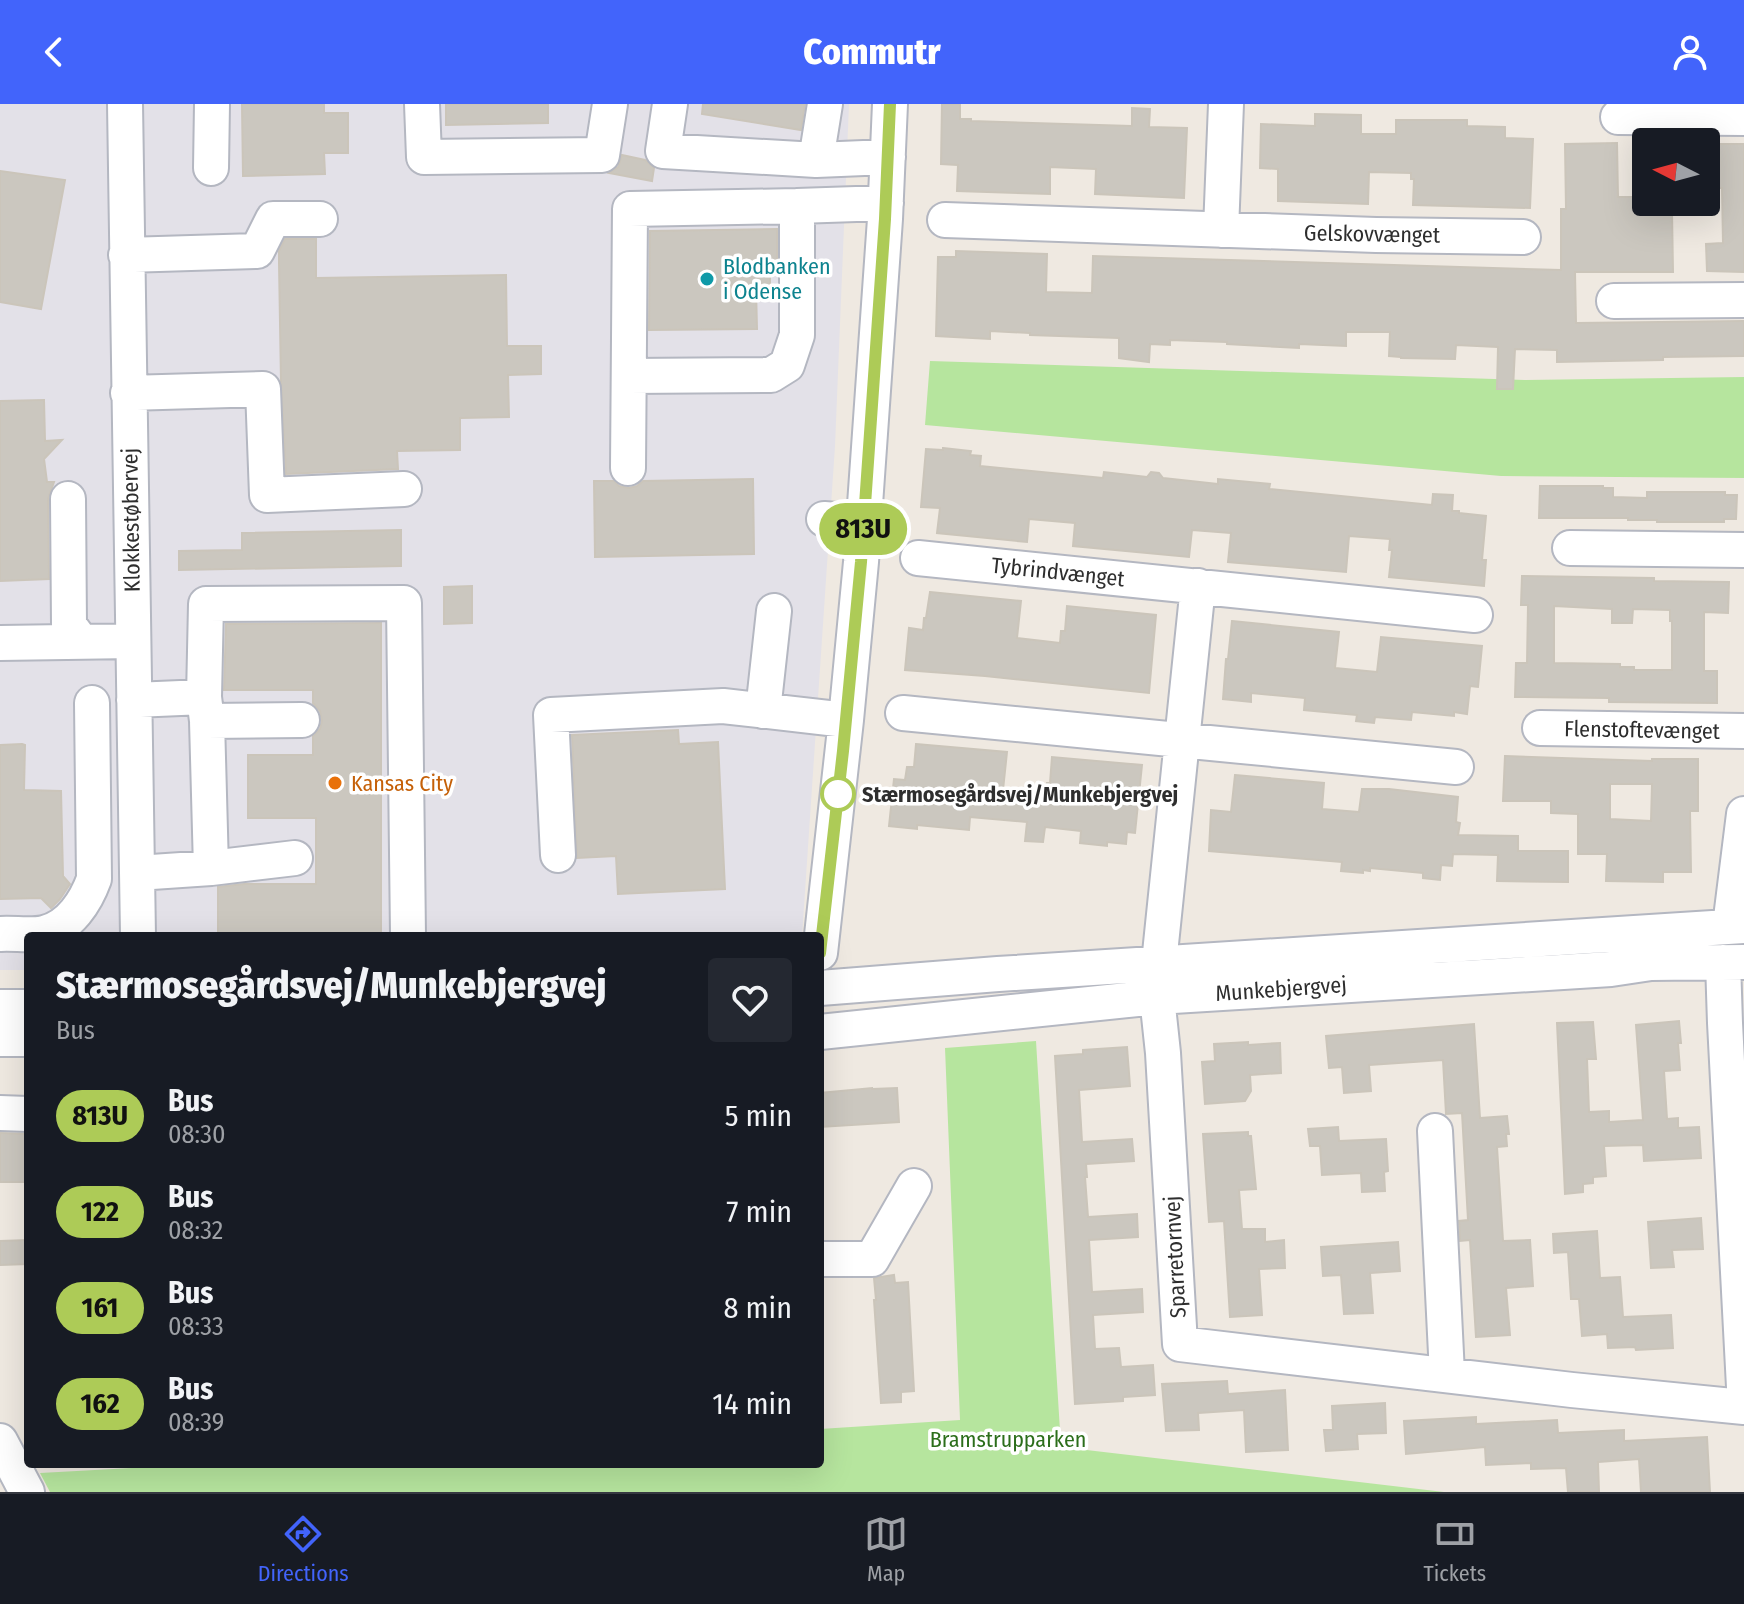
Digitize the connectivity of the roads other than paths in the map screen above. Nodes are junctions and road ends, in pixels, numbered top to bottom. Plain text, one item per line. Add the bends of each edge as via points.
1 (125, 104) edge
2 (212, 104) edge
3 (422, 104) edge
4 (610, 104) edge
5 (670, 104) edge
6 (825, 104) edge
7 (890, 104) edge
8 (1226, 104) edge
9 (1618, 117) dead end
10 (1744, 118) edge
11 (888, 157) junction
12 (816, 160) junction
13 (211, 168) dead end
14 (886, 203) junction
15 (797, 206) junction
16 (320, 219) dead end
17 (945, 220) dead end
18 (1221, 230) junction
19 (1523, 237) dead end
20 (126, 255) junction
21 (1744, 300) edge
22 (1614, 301) dead end
23 (629, 376) junction
24 (128, 393) junction
25 (628, 468) dead end
26 (404, 489) dead end
27 (68, 499) dead end
28 (824, 519) dead end
29 (864, 522) junction
30 (1570, 548) dead end
31 (1744, 550) edge
32 (918, 558) dead end
33 (1198, 586) junction
34 (774, 611) dead end
35 (1475, 615) dead end
36 (81, 641) junction
37 (133, 641) junction
38 (0, 643) edge
39 (134, 700) junction
40 (92, 703) dead end
41 (205, 709) junction
42 (763, 711) junction
43 (903, 713) dead end
44 (302, 720) dead end
45 (846, 720) junction
46 (1540, 728) dead end
47 (1744, 731) edge
48 (1182, 740) junction
49 (1456, 767) dead end
50 (1744, 814) edge
51 (136, 815) junction
52 (94, 817) junction
53 (558, 855) dead end
54 (295, 858) dead end
55 (211, 868) junction
56 (137, 873) junction
57 (1737, 926) edge
58 (46, 932) edge
59 (138, 932) edge
60 (408, 932) edge
61 (822, 932) edge
62 (24, 933) edge
63 (0, 934) edge
64 (1734, 962) edge
65 (1159, 963) junction
66 (824, 988) edge
67 (1157, 997) junction
68 (0, 1007) edge
69 (24, 1007) edge
70 (824, 1032) edge
71 (0, 1039) edge
72 (24, 1039) edge
73 (0, 1113) edge
74 (24, 1114) edge
75 (1435, 1131) dead end
76 (914, 1186) dead end
77 (824, 1259) edge
78 (1447, 1374) junction
79 (1744, 1387) edge
80 (1744, 1407) edge
81 (10, 1441) edge
82 (27, 1492) edge

1 - 20 street, Klokkestøbervej
2 - 13 street
3 - 4 street via 424,157 602,155
5 - 12 street via 663,151
6 - 12 street
7 - 11 street
8 - 18 street
9 - 10 street
11 - 12 street
11 - 14 street
14 - 15 street
14 - 29 street
15 - 23 street via 797,335 787,365 771,375
15 - 23 street via 630,209
16 - 20 street via 273,219 257,251
17 - 18 street, Gelskovvænget
18 - 19 street, Gelskovvænget
20 - 24 street, Klokkestøbervej
21 - 22 street
23 - 25 street
24 - 26 street via 263,389 267,495
24 - 37 street, Klokkestøbervej
27 - 36 street via 69,625
28 - 29 street
29 - 45 street
30 - 31 street
32 - 33 street, Tybrindvænget
33 - 35 street, Tybrindvænget
33 - 48 street
34 - 42 street
36 - 37 street
36 - 38 street
37 - 39 street, Klokkestøbervej
39 - 41 street
39 - 51 street, Klokkestøbervej
40 - 52 street
41 - 44 street
41 - 55 street
41 - 60 street via 206,604 404,603
42 - 45 street
42 - 53 street via 723,706 551,715
43 - 48 street
45 - 61 street
46 - 47 street, Flenstoftevænget
48 - 49 street
48 - 65 street
50 - 57 street
51 - 52 street
51 - 56 street, Klokkestøbervej
52 - 58 street via 94,879 88,895 78,911
54 - 55 street
55 - 56 street
56 - 59 street, Klokkestøbervej
57 - 65 street, Munkebjergvej
62 - 63 street
64 - 67 street, Munkebjergvej via 1651,963
64 - 79 street via 1725,1023
65 - 66 street, Munkebjergvej
67 - 70 street, Munkebjergvej
67 - 78 street, Sparretornvej via 1180,1344
68 - 69 street
71 - 72 street
73 - 74 street
75 - 78 street
76 - 77 street via 872,1259
78 - 80 street, Sparretornvej
81 - 82 street

